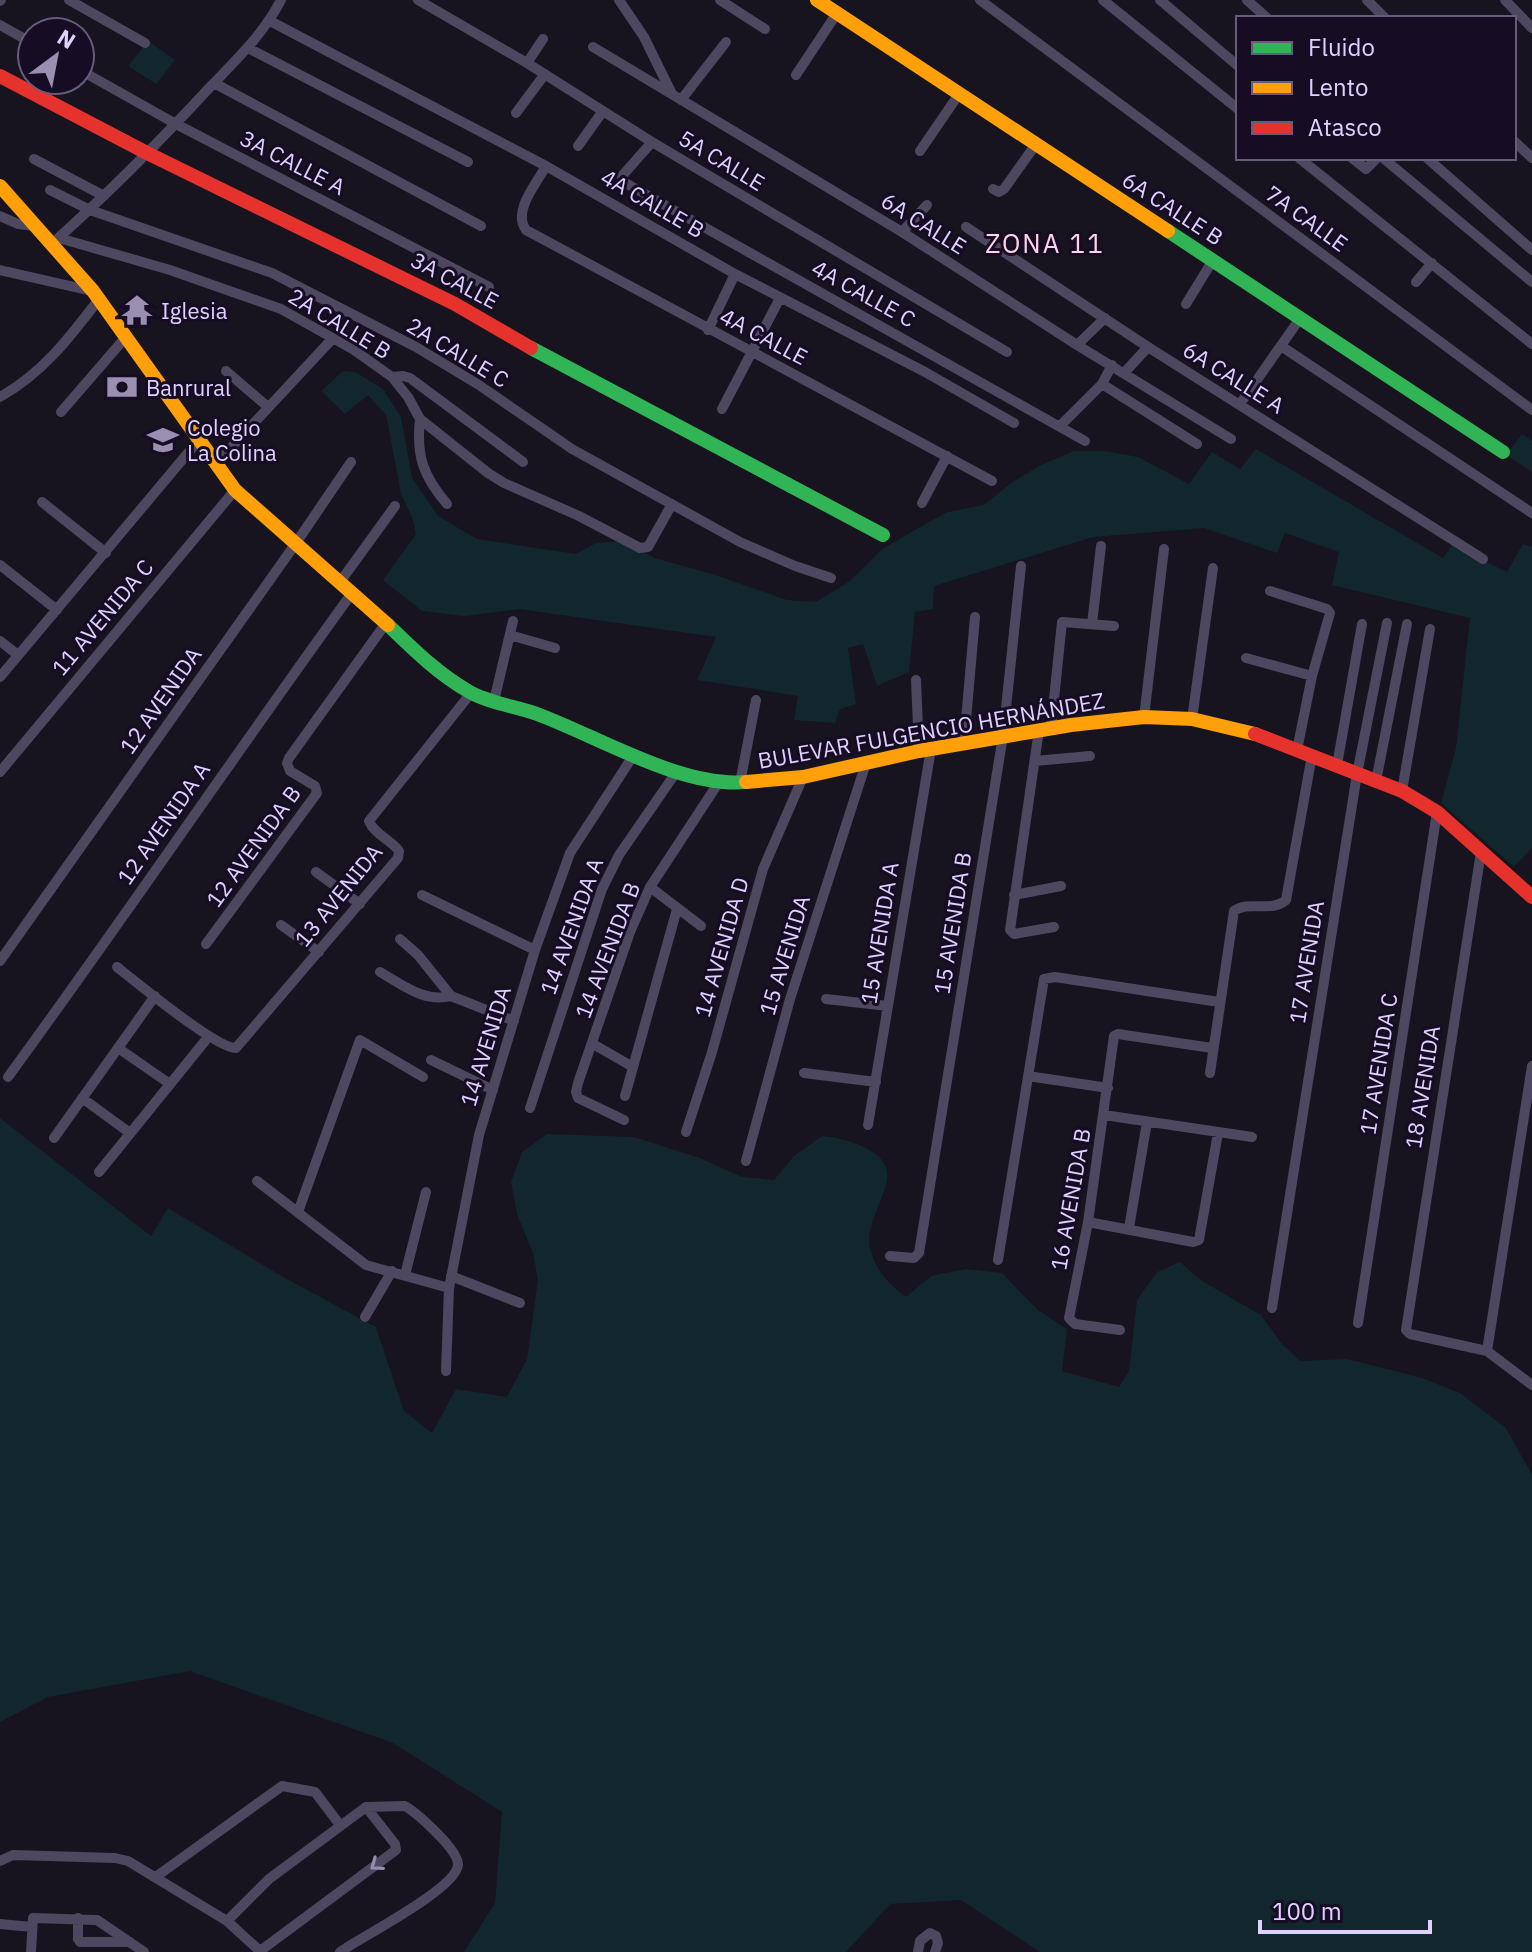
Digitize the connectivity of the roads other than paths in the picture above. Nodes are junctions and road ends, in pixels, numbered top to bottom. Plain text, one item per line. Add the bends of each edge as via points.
1 (69, 0) edge
2 (281, 0) edge
3 (418, 0) edge
4 (619, 0) edge
5 (720, 0) edge
6 (817, 0) edge
7 (980, 0) edge
8 (1103, 0) edge
9 (1160, 0) edge
10 (1247, 0) edge
11 (1367, 0) edge
12 (1505, 0) edge
13 (837, 13) junction
14 (1265, 16) edge
15 (1383, 16) edge
16 (270, 21) junction
17 (1532, 28) edge
18 (765, 29) dead end
19 (543, 39) dead end
20 (726, 42) dead end
21 (145, 43) dead end
22 (593, 47) dead end
23 (248, 48) junction
24 (527, 63) junction
25 (1236, 64) edge
26 (545, 74) junction
27 (796, 75) dead end
28 (0, 76) edge
29 (96, 79) edge
30 (214, 83) junction
31 (959, 94) junction
32 (677, 98) junction
33 (1236, 107) edge
34 (603, 111) junction
35 (516, 113) dead end
36 (176, 124) junction
37 (652, 142) junction
38 (1516, 143) edge
39 (1036, 144) junction
40 (578, 146) dead end
41 (920, 151) dead end
42 (147, 153) junction
43 (1532, 158) edge
44 (34, 159) dead end
45 (1302, 160) edge
46 (1355, 160) edge
47 (1375, 160) edge
48 (1385, 160) edge
49 (1429, 160) edge
50 (468, 162) dead end
51 (546, 166) junction
52 (0, 186) edge
53 (993, 189) dead end
54 (50, 190) dead end
55 (104, 196) junction
56 (927, 205) dead end
57 (90, 210) junction
58 (0, 216) edge
59 (35, 226) junction
60 (481, 226) dead end
61 (966, 227) dead end
62 (902, 232) junction
63 (55, 241) junction
64 (1532, 250) edge
65 (1213, 260) junction
66 (1432, 263) junction
67 (0, 270) edge
68 (735, 274) junction
69 (1416, 282) dead end
70 (1532, 282) edge
71 (489, 287) dead end
72 (96, 295) junction
73 (780, 298) junction
74 (1186, 304) dead end
75 (1301, 317) junction
76 (1105, 318) junction
77 (708, 330) junction
78 (125, 338) junction
79 (333, 338) junction
80 (1532, 344) edge
81 (1077, 345) junction
82 (1281, 346) junction
83 (1148, 347) junction
84 (751, 351) junction
85 (1007, 352) dead end
86 (1112, 365) junction
87 (226, 371) dead end
88 (1124, 373) junction
89 (392, 377) junction
90 (1102, 384) junction
91 (0, 397) edge
92 (1240, 404) junction
93 (268, 407) junction
94 (722, 409) dead end
95 (1532, 410) edge
96 (61, 412) dead end
97 (420, 419) junction
98 (1014, 423) dead end
99 (1060, 426) junction
100 (1231, 439) dead end
101 (198, 441) junction
102 (1085, 441) dead end
103 (1197, 444) dead end
104 (1503, 452) dead end
105 (947, 456) junction
106 (351, 462) dead end
107 (523, 462) dead end
108 (215, 465) junction
109 (992, 481) dead end
110 (235, 490) junction
111 (42, 502) dead end
112 (922, 503) dead end
113 (447, 504) dead end
114 (672, 504) junction
115 (395, 506) dead end
116 (1532, 513) edge
117 (883, 535) dead end
118 (296, 543) junction
119 (1101, 546) dead end
120 (1164, 549) dead end
121 (106, 553) junction
122 (1483, 559) dead end
123 (0, 565) edge
124 (1021, 566) dead end
125 (1213, 568) dead end
126 (831, 578) dead end
127 (340, 582) junction
128 (1270, 591) dead end
129 (352, 593) junction
130 (57, 610) junction
131 (975, 617) dead end
132 (513, 621) dead end
133 (386, 623) junction
134 (1387, 623) dead end
135 (1092, 624) junction
136 (1362, 624) dead end
137 (1407, 624) dead end
138 (1114, 626) dead end
139 (1430, 629) dead end
140 (510, 635) junction
141 (0, 641) edge
142 (555, 648) dead end
143 (18, 655) junction
144 (1246, 658) dead end
145 (1312, 676) junction
146 (0, 677) edge
147 (916, 680) dead end
148 (471, 693) junction
149 (756, 700) dead end
150 (494, 701) junction
151 (1144, 717) junction
152 (1192, 719) junction
153 (1045, 729) junction
154 (1003, 736) junction
155 (964, 743) junction
156 (925, 750) junction
157 (1304, 752) junction
158 (633, 756) junction
159 (1090, 756) dead end
160 (1035, 761) junction
161 (866, 763) junction
162 (1337, 765) junction
163 (677, 771) junction
164 (0, 772) edge
165 (1357, 774) junction
166 (803, 777) junction
167 (1376, 781) junction
168 (719, 782) junction
169 (740, 783) junction
170 (1402, 791) junction
171 (1437, 812) junction
172 (1481, 852) junction
173 (316, 872) dead end
174 (1061, 886) dead end
175 (650, 887) junction
176 (422, 895) dead end
177 (1014, 895) junction
178 (1532, 897) edge
179 (360, 904) junction
180 (677, 909) junction
181 (281, 925) dead end
182 (701, 926) dead end
183 (1054, 927) dead end
184 (400, 939) dead end
185 (206, 944) dead end
186 (535, 950) junction
187 (319, 952) junction
188 (0, 961) edge
189 (117, 967) dead end
190 (380, 972) dead end
191 (155, 996) junction
192 (451, 996) junction
193 (826, 999) dead end
194 (1219, 1002) junction
195 (888, 1006) junction
196 (514, 1021) junction
197 (209, 1036) junction
198 (593, 1044) junction
199 (118, 1048) junction
200 (1212, 1048) junction
201 (431, 1060) dead end
202 (1532, 1066) edge
203 (633, 1067) junction
204 (804, 1073) dead end
205 (1210, 1073) dead end
206 (1028, 1076) junction
207 (8, 1077) dead end
208 (423, 1077) dead end
209 (876, 1082) junction
210 (170, 1084) junction
211 (1108, 1088) junction
212 (493, 1090) junction
213 (625, 1096) dead end
214 (82, 1098) junction
215 (530, 1108) dead end
216 (1104, 1115) junction
217 (624, 1120) dead end
218 (1147, 1122) junction
219 (868, 1125) dead end
220 (686, 1132) dead end
221 (130, 1133) junction
222 (1218, 1133) junction
223 (1252, 1137) dead end
224 (54, 1138) dead end
225 (746, 1161) dead end
226 (99, 1172) dead end
227 (257, 1181) dead end
228 (426, 1192) dead end
229 (298, 1212) junction
230 (1088, 1222) junction
231 (1129, 1228) junction
232 (890, 1256) dead end
233 (998, 1260) dead end
234 (392, 1271) junction
235 (405, 1275) junction
236 (450, 1282) junction
237 (520, 1303) dead end
238 (1272, 1308) dead end
239 (365, 1317) dead end
240 (1358, 1323) dead end
241 (1120, 1330) dead end
242 (1487, 1351) junction
243 (446, 1371) dead end
244 (1532, 1385) edge
245 (366, 1807) junction
246 (340, 1825) junction
247 (0, 1861) edge
248 (157, 1876) junction
249 (78, 1918) junction
250 (227, 1921) junction
251 (0, 1924) edge
252 (32, 1927) junction
253 (131, 1942) junction
254 (31, 1952) edge
255 (144, 1952) edge
256 (260, 1952) edge
257 (340, 1952) edge
258 (918, 1952) edge
259 (935, 1952) edge

1 - 21 street
2 - 16 street
3 - 24 street, 5A CALLE
4 - 32 street
5 - 18 street
6 - 13 street, 6A CALLE B
7 - 95 street, 7A CALLE
8 - 33 street
9 - 25 street
10 - 14 street
11 - 15 street
12 - 17 street
13 - 27 street
13 - 31 street, 6A CALLE B
16 - 23 street
16 - 51 street, 4A CALLE B
19 - 24 street
20 - 32 street
22 - 32 street, 6A CALLE
23 - 30 street
23 - 50 street
24 - 26 street, 5A CALLE
26 - 34 street, 5A CALLE
26 - 35 street
28 - 42 street, 3A CALLE
29 - 36 street, 3A CALLE A
30 - 36 street
30 - 60 street
31 - 39 street, 6A CALLE B
31 - 41 street
32 - 62 street, 6A CALLE
34 - 37 street, 5A CALLE
34 - 40 street
36 - 42 street
36 - 71 street, 3A CALLE A
37 - 85 street, 5A CALLE
37 - 99 street, 4A CALLE C via 622,181
38 - 43 street
39 - 53 street via 1004,189
39 - 65 street, 6A CALLE B
42 - 55 street
42 - 117 street, 3A CALLE via 455,304
44 - 55 street
45 - 66 street
46 - 47 street via 1366,169
48 - 70 street
49 - 64 street
51 - 68 street, 4A CALLE B
51 - 77 street, 4A CALLE via 520,213 526,230
52 - 59 street, BULEVAR FULGENCIO HERNÁNDEZ
54 - 57 street, 2A CALLE C
55 - 57 street
56 - 62 street
57 - 63 street
57 - 114 street, 2A CALLE C via 272,273 416,347 572,449
58 - 59 street
59 - 63 street, BULEVAR FULGENCIO HERNÁNDEZ
61 - 76 street, 6A CALLE A
62 - 81 street, 6A CALLE
63 - 72 street, BULEVAR FULGENCIO HERNÁNDEZ
63 - 79 street, 2A CALLE B via 260,300
65 - 74 street
65 - 75 street, 6A CALLE B
66 - 69 street
66 - 80 street
67 - 72 street
68 - 73 street, 4A CALLE B
68 - 77 street
72 - 78 street, BULEVAR FULGENCIO HERNÁNDEZ
72 - 91 street via 54,356
73 - 84 street
73 - 98 street, 4A CALLE B
75 - 82 street
75 - 104 street, 6A CALLE B
76 - 81 street
76 - 83 street, 6A CALLE A
77 - 84 street, 4A CALLE
78 - 96 street
78 - 101 street, BULEVAR FULGENCIO HERNÁNDEZ
79 - 89 street, 2A CALLE B
79 - 93 street
81 - 86 street, 6A CALLE
82 - 92 street
82 - 116 street
83 - 88 street
83 - 92 street, 6A CALLE A
84 - 94 street
84 - 105 street, 4A CALLE
86 - 88 street, 6A CALLE
86 - 90 street
87 - 93 street
88 - 100 street, 6A CALLE
89 - 97 street, 2A CALLE B
89 - 107 street via 410,378
90 - 99 street
90 - 103 street
92 - 122 street, 6A CALLE A
93 - 108 street
97 - 113 street via 422,464 430,485
97 - 114 street, 2A CALLE B via 504,483 640,548 648,547
99 - 102 street, 4A CALLE C
101 - 108 street, BULEVAR FULGENCIO HERNÁNDEZ
101 - 121 street
105 - 109 street, 4A CALLE
105 - 112 street
106 - 118 street, 12 AVENIDA
108 - 110 street, BULEVAR FULGENCIO HERNÁNDEZ
110 - 118 street, BULEVAR FULGENCIO HERNÁNDEZ
110 - 164 street, 11 AVENIDA C
111 - 121 street
114 - 126 street, 2A CALLE C via 740,542
115 - 127 street
118 - 127 street, BULEVAR FULGENCIO HERNÁNDEZ
118 - 188 street, 12 AVENIDA
119 - 135 street
120 - 151 street
121 - 130 street
123 - 130 street
124 - 154 street, 15 AVENIDA B
125 - 152 street
127 - 129 street, BULEVAR FULGENCIO HERNÁNDEZ
128 - 145 street via 1330,613
129 - 133 street, BULEVAR FULGENCIO HERNÁNDEZ
129 - 207 street, 12 AVENIDA A
130 - 143 street
131 - 155 street
132 - 140 street
133 - 148 street, BULEVAR FULGENCIO HERNÁNDEZ via 434,669
133 - 185 street, 12 AVENIDA B via 289,758 290,771 315,786 317,793
134 - 165 street, 17 AVENIDA
135 - 138 street
135 - 153 street via 1062,622
136 - 162 street
137 - 167 street
139 - 170 street
140 - 142 street
140 - 150 street
141 - 143 street
143 - 146 street
144 - 145 street
145 - 157 street
147 - 156 street
148 - 150 street, BULEVAR FULGENCIO HERNÁNDEZ
148 - 179 street, 13 AVENIDA via 371,816 371,827 399,851
149 - 169 street
150 - 158 street, BULEVAR FULGENCIO HERNÁNDEZ
151 - 152 street, BULEVAR FULGENCIO HERNÁNDEZ
151 - 153 street, BULEVAR FULGENCIO HERNÁNDEZ
152 - 157 street, BULEVAR FULGENCIO HERNÁNDEZ
153 - 154 street, BULEVAR FULGENCIO HERNÁNDEZ
153 - 160 street
154 - 155 street, BULEVAR FULGENCIO HERNÁNDEZ
154 - 232 street, 15 AVENIDA B via 919,1253 914,1258
155 - 156 street, BULEVAR FULGENCIO HERNÁNDEZ
156 - 161 street, BULEVAR FULGENCIO HERNÁNDEZ
156 - 195 street, 15 AVENIDA A
157 - 162 street, BULEVAR FULGENCIO HERNÁNDEZ
157 - 194 street via 1286,900 1279,906 1241,906 1234,911
158 - 163 street, BULEVAR FULGENCIO HERNÁNDEZ
158 - 186 street, 14 AVENIDA via 570,853
159 - 160 street
160 - 177 street
161 - 166 street, BULEVAR FULGENCIO HERNÁNDEZ
161 - 225 street, 15 AVENIDA via 790,999
162 - 165 street, BULEVAR FULGENCIO HERNÁNDEZ
163 - 168 street, BULEVAR FULGENCIO HERNÁNDEZ
163 - 215 street, 14 AVENIDA A via 602,889
165 - 167 street, BULEVAR FULGENCIO HERNÁNDEZ
165 - 238 street, 17 AVENIDA
166 - 169 street, BULEVAR FULGENCIO HERNÁNDEZ
166 - 220 street, 14 AVENIDA D via 763,869
167 - 170 street, BULEVAR FULGENCIO HERNÁNDEZ
168 - 169 street, BULEVAR FULGENCIO HERNÁNDEZ
168 - 175 street, 14 AVENIDA B
170 - 171 street, BULEVAR FULGENCIO HERNÁNDEZ
171 - 172 street, BULEVAR FULGENCIO HERNÁNDEZ
171 - 240 street, 17 AVENIDA C
172 - 178 street, BULEVAR FULGENCIO HERNÁNDEZ
172 - 242 street, 18 AVENIDA via 1406,1330
173 - 179 street
174 - 177 street
175 - 180 street
175 - 198 street, 14 AVENIDA B
176 - 186 street
177 - 183 street via 1014,934
179 - 187 street, 13 AVENIDA
180 - 182 street
180 - 203 street
181 - 187 street
184 - 192 street
186 - 196 street, 14 AVENIDA
187 - 197 street, 13 AVENIDA via 236,1048
189 - 191 street
190 - 192 street via 432,999
191 - 197 street
191 - 199 street
192 - 196 street
193 - 195 street
194 - 200 street
194 - 206 street via 1044,979
195 - 209 street, 15 AVENIDA A
196 - 212 street, 14 AVENIDA
197 - 210 street
198 - 203 street
198 - 217 street, 14 AVENIDA B via 578,1083 578,1098
199 - 210 street
199 - 214 street
200 - 205 street
200 - 211 street, 16 AVENIDA B via 1118,1034
201 - 212 street
202 - 242 street
203 - 213 street
204 - 209 street
206 - 211 street
206 - 233 street
208 - 229 street via 360,1040
209 - 219 street, 15 AVENIDA A
210 - 221 street
211 - 216 street, 16 AVENIDA B
212 - 236 street, 14 AVENIDA
214 - 221 street
214 - 224 street
216 - 218 street
216 - 230 street, 16 AVENIDA B
218 - 222 street
218 - 231 street
221 - 226 street
222 - 223 street
222 - 231 street via 1201,1238 1193,1242
227 - 229 street
228 - 235 street
229 - 234 street via 356,1259
230 - 231 street
230 - 241 street, 16 AVENIDA B via 1069,1318 1075,1324
234 - 235 street
234 - 239 street
235 - 236 street
236 - 237 street
236 - 243 street, 14 AVENIDA
242 - 244 street
245 - 246 street
245 -> 256 street via 396,1850
245 - 257 street via 405,1806 437,1835 458,1866 428,1896
246 - 248 street via 315,1792 282,1786
246 - 250 street via 269,1879
247 - 248 street via 13,1855 115,1858
248 - 250 street
249 - 252 street via 33,1918
249 - 253 street via 100,1921
249 - 253 street via 80,1942
250 - 256 street
251 - 252 street
252 - 254 street
253 - 255 street
258 - 259 street via 920,1941 930,1933 938,1943

